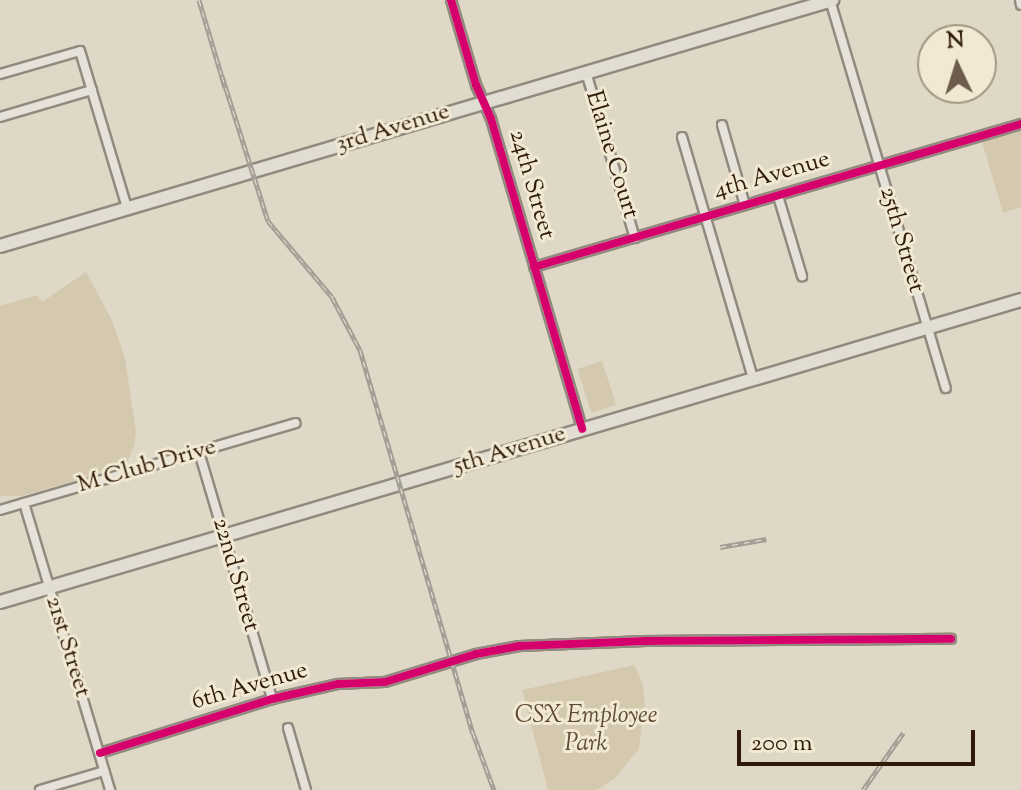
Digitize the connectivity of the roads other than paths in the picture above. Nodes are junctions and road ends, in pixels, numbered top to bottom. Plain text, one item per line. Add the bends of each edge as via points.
1 (451, 0) edge
2 (831, 0) edge
3 (586, 72) junction
4 (0, 74) edge
5 (92, 90) junction
6 (484, 102) junction
7 (0, 117) edge
8 (1021, 124) edge
9 (722, 125) dead end
10 (682, 137) dead end
11 (880, 165) junction
12 (778, 196) junction
13 (745, 205) junction
14 (127, 208) junction
15 (705, 217) junction
16 (635, 238) junction
17 (0, 246) edge
18 (534, 267) junction
19 (802, 276) dead end
20 (1021, 300) edge
21 (927, 328) junction
22 (753, 379) junction
23 (946, 388) dead end
24 (295, 423) dead end
25 (582, 429) junction
26 (199, 452) junction
27 (24, 503) junction
28 (0, 510) edge
29 (224, 535) junction
30 (50, 587) junction
31 (0, 602) edge
32 (951, 639) dead end
33 (272, 699) junction
34 (288, 728) dead end
35 (100, 753) junction
36 (104, 771) junction
37 (40, 790) edge
38 (110, 790) edge
39 (306, 790) edge

1 - 6 street, 24th Street
2 - 3 main road, 3rd Avenue
2 - 11 street, 25th Street
3 - 6 main road, 3rd Avenue
3 - 16 street, Elaine Court
4 - 5 street via 80,51
5 - 7 street
5 - 14 street
6 - 14 main road, 3rd Avenue
6 - 18 street, 24th Street
8 - 11 street, 4th Avenue
9 - 13 street
10 - 15 street
11 - 12 street, 4th Avenue
11 - 21 street, 25th Street
12 - 13 street, 4th Avenue
12 - 19 street
13 - 15 street, 4th Avenue
14 - 17 main road, 3rd Avenue
15 - 16 street, 4th Avenue
15 - 22 street
16 - 18 street, 4th Avenue
18 - 25 street, 24th Street
20 - 21 main road, 5th Avenue
21 - 22 main road, 5th Avenue
21 - 23 street, 25th Street
22 - 25 main road, 5th Avenue
24 - 26 street, M Club Drive
25 - 29 main road, 5th Avenue
26 - 27 street, M Club Drive
26 - 29 street, 22nd Street
27 - 28 street, M Club Drive
27 - 30 street, 21st Street
29 - 30 main road, 5th Avenue
29 - 33 street, 22nd Street
30 - 31 main road, 5th Avenue
30 - 35 street, 21st Street
32 - 33 street, 6th Avenue via 519,646 385,682 338,684
33 - 35 street, 6th Avenue
34 - 39 street
35 - 36 street, 21st Street
36 - 37 street
36 - 38 street, 21st Street

